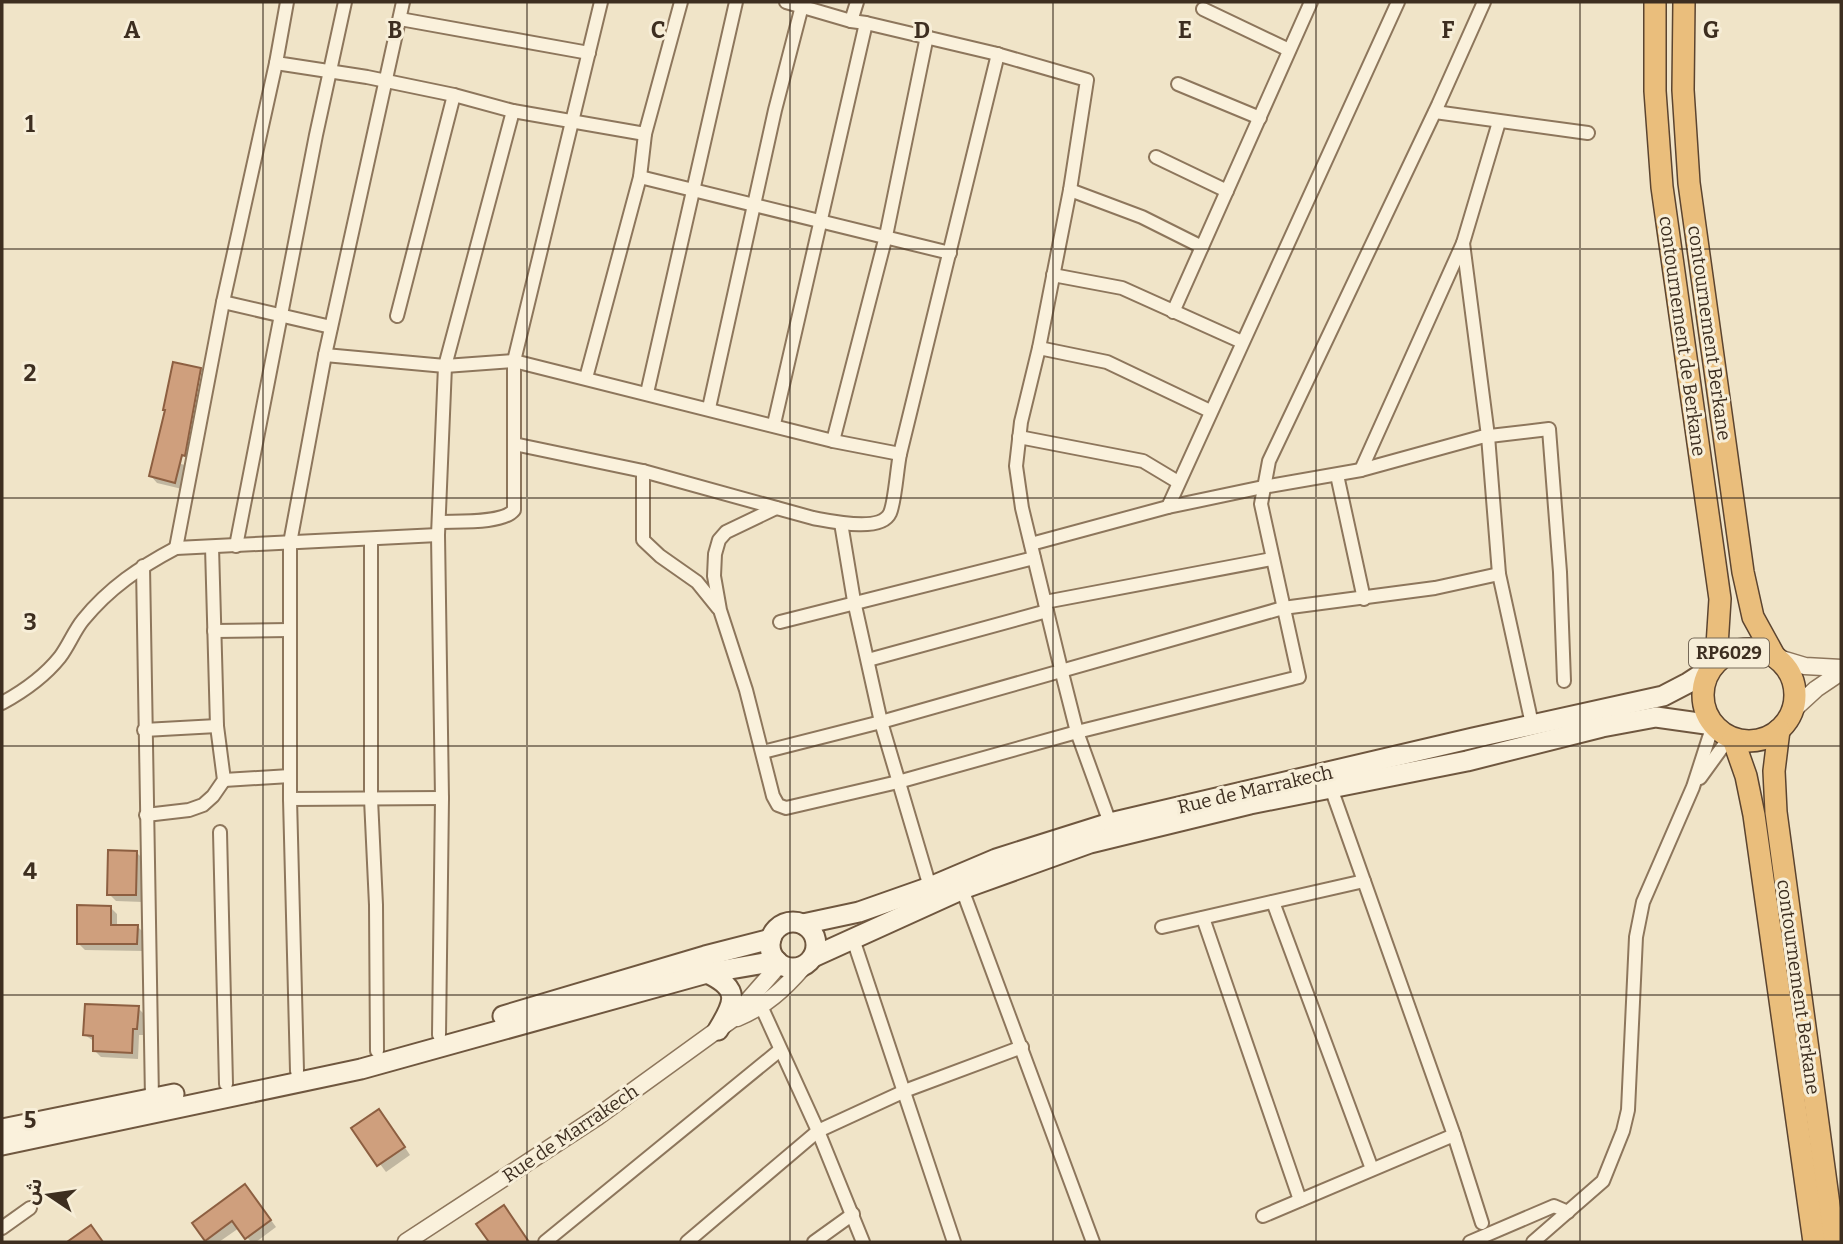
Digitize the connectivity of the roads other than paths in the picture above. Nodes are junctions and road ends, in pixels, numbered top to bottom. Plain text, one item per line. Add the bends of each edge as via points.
1 (287, 2) edge
2 (345, 2) edge
3 (403, 2) edge
4 (601, 2) edge
5 (681, 2) edge
6 (736, 2) edge
7 (786, 2) edge
8 (858, 2) edge
9 (1311, 2) edge
10 (1398, 2) edge
11 (1484, 2) edge
12 (1656, 2) edge
13 (1684, 2) edge
14 (802, 6) junction
15 (1203, 9) dead end
16 (400, 19) junction
17 (851, 21) junction
18 (866, 23) junction
19 (927, 36) junction
20 (1289, 50) junction
21 (589, 53) junction
22 (998, 54) junction
23 (276, 63) junction
24 (330, 71) junction
25 (387, 81) junction
26 (1178, 84) dead end
27 (454, 95) junction
28 (513, 111) junction
29 (1435, 112) junction
30 (1259, 118) junction
31 (573, 120) junction
32 (1499, 122) junction
33 (1588, 133) dead end
34 (645, 134) junction
35 (1156, 157) dead end
36 (640, 177) junction
37 (692, 190) junction
38 (1070, 190) junction
39 (1227, 191) junction
40 (754, 205) junction
41 (821, 221) junction
42 (886, 236) junction
43 (1463, 243) junction
44 (1202, 247) junction
45 (950, 253) junction
46 (1053, 275) junction
47 (223, 302) junction
48 (1173, 312) junction
49 (281, 315) junction
50 (397, 316) dead end
51 (331, 327) junction
52 (1242, 342) junction
53 (1039, 348) junction
54 (325, 355) junction
55 (514, 361) junction
56 (446, 366) junction
57 (586, 378) junction
58 (647, 393) junction
59 (709, 408) junction
60 (1210, 411) junction
61 (774, 424) junction
62 (1488, 436) junction
63 (1019, 438) junction
64 (833, 441) junction
65 (514, 444) junction
66 (900, 454) junction
67 (1361, 470) junction
68 (643, 471) junction
69 (1337, 475) junction
70 (1178, 482) junction
71 (1263, 487) junction
72 (1168, 507) junction
73 (776, 508) junction
74 (841, 523) junction
75 (438, 528) junction
76 (371, 539) junction
77 (290, 543) junction
78 (1031, 544) junction
79 (236, 546) junction
80 (212, 547) junction
81 (176, 548) junction
82 (1034, 558) junction
83 (1272, 559) junction
84 (143, 566) junction
85 (1499, 574) junction
86 (1364, 599) junction
87 (854, 601) junction
88 (1046, 607) junction
89 (1283, 608) junction
90 (720, 610) junction
91 (780, 622) dead end
92 (290, 630) junction
93 (214, 631) junction
94 (1775, 657) junction
95 (868, 660) junction
96 (1710, 668) junction
97 (1061, 670) junction
98 (1841, 670) edge
99 (1564, 681) dead end
100 (2, 703) edge
101 (1792, 710) junction
102 (881, 722) junction
103 (1532, 724) junction
104 (217, 726) junction
105 (144, 730) junction
106 (1779, 730) junction
107 (1077, 732) junction
108 (1725, 734) junction
109 (763, 752) junction
110 (289, 776) junction
111 (224, 779) junction
112 (898, 782) junction
113 (1693, 787) junction
114 (1331, 788) junction
115 (442, 798) junction
116 (290, 799) junction
117 (371, 799) junction
118 (146, 815) junction
119 (1110, 823) junction
120 (220, 832) dead end
121 (1364, 881) junction
122 (930, 887) junction
123 (962, 889) junction
124 (1273, 902) junction
125 (1203, 918) junction
126 (803, 924) junction
127 (1162, 927) dead end
128 (771, 939) junction
129 (853, 939) junction
130 (808, 961) junction
131 (779, 963) junction
132 (707, 973) junction
133 (761, 1006) junction
134 (725, 1025) junction
135 (439, 1035) junction
136 (1022, 1047) junction
137 (780, 1050) junction
138 (377, 1051) junction
139 (297, 1071) junction
140 (226, 1083) junction
141 (903, 1092) junction
142 (152, 1099) junction
143 (2, 1129) edge
144 (818, 1130) junction
145 (1454, 1135) junction
146 (2, 1146) edge
147 (1373, 1169) junction
148 (1300, 1200) junction
149 (1818, 1202) junction
150 (30, 1208) dead end
151 (1568, 1212) junction
152 (853, 1214) junction
153 (1263, 1216) dead end
154 (1482, 1223) dead end
155 (2, 1228) edge
156 (695, 1240) edge
157 (406, 1242) edge
158 (545, 1242) edge
159 (814, 1242) edge
160 (863, 1242) edge
161 (954, 1242) edge
162 (1093, 1242) edge
163 (1470, 1242) edge
164 (1533, 1242) edge
165 (1814, 1242) edge
166 (1834, 1242) edge

1 - 23 street
2 - 24 street
3 - 16 street
4 - 21 street
5 - 34 street
6 - 37 street
7 - 14 street
8 - 17 street
9 - 20 street
10 - 52 street
11 - 29 street
12 - 96 highway, contournement de Berkane via 1655,91 1662,187 1720,599 1717,646
13 - 94 highway, contournement Berkane via 1687,160 1743,572 1753,617
14 - 17 street
14 - 40 street
15 - 20 street
16 - 21 street
16 - 25 street
17 - 18 street
18 - 19 street
18 - 41 street
19 - 22 street
19 - 42 street
20 - 30 street
21 - 31 street
22 - 38 street via 1087,80
22 - 45 street
23 - 24 street
23 - 47 street
24 - 25 street
24 - 49 street
25 - 27 street
25 - 51 street
26 - 30 street
27 - 28 street
27 - 50 street
28 - 31 street
28 - 56 street
29 - 32 street
29 - 71 street via 1269,461
30 - 39 street
31 - 34 street
31 - 55 street
32 - 33 street
32 - 43 street
34 - 36 street
35 - 39 street
36 - 37 street
36 - 57 street
37 - 40 street
37 - 58 street
38 - 44 street via 1142,217
38 - 46 street
39 - 44 street
40 - 41 street
40 - 59 street
41 - 42 street
41 - 61 street
42 - 45 street
42 - 64 street
43 - 62 street
43 - 67 street
44 - 48 street
45 - 66 street
46 - 48 street via 1122,288
46 - 53 street
47 - 49 street
47 - 81 street
48 - 52 street
49 - 51 street
49 - 79 street
51 - 54 street
52 - 60 street
53 - 60 street via 1107,362
53 - 63 street
54 - 56 street
54 - 77 street
55 - 56 street
55 - 57 street
55 - 65 street
56 - 75 street
57 - 58 street
58 - 59 street
59 - 61 street
60 - 70 street
61 - 64 street
62 - 67 street
62 - 85 street
62 - 99 street via 1549,429
63 - 70 street via 1143,461
63 - 78 street via 1018,489
64 - 66 street
65 - 68 street
65 - 75 street via 515,502 510,515
66 - 74 street via 890,514 876,524
67 - 69 street
68 - 73 street
68 - 90 street via 643,540 697,582
69 - 71 street
69 - 86 street
70 - 72 street
71 - 72 street
71 - 83 street via 1261,504
72 - 78 street
73 - 74 street
73 - 90 street via 726,532 719,540 714,576
74 - 87 street
75 - 76 street
75 - 115 street
76 - 77 street
76 - 117 street
77 - 79 street
77 - 92 street
78 - 82 street
79 - 80 street
80 - 81 street
80 - 93 street
81 - 84 street
82 - 87 street
82 - 88 street
83 - 88 street
83 - 89 street
84 - 100 street via 117,584 83,621 60,657 26,690
84 - 105 street
85 - 86 street
85 - 103 street
86 - 89 street
87 - 91 street
87 - 95 street
88 - 95 street
88 - 97 street
89 - 97 street
89 - 107 street via 1299,677
90 - 109 street
92 - 93 street
92 - 110 street
93 - 104 street
94 - 96 highway, RP6029 via 1740,649
94 - 98 street, RP6029
94 - 101 highway, RP6029 via 1790,675
95 - 102 street
96 - 103 main road, Rue de Marrakech / RP6029 via 1663,696
96 - 108 highway, RP6029 via 1702,691 1707,715
97 - 102 street
97 - 107 street
98 - 101 street, RP6029
101 - 106 highway, RP6029
102 - 109 street
102 - 112 street
103 - 119 main road, Rue de Marrakech / RP6029
104 - 105 street
104 - 111 street
105 - 118 street
106 - 108 highway via 1757,741
106 - 149 highway, contournement Berkane via 1776,812
107 - 112 street
107 - 119 street
108 - 113 street
108 - 113 street
108 - 114 main road, Rue de Marrakech via 1656,717
108 - 149 highway via 1746,776 1754,815
109 - 112 street via 773,796 786,808
110 - 111 street
110 - 116 street
111 - 118 street via 203,805
112 - 122 street
113 - 151 street via 1643,902 1636,937 1628,1110 1623,1131 1603,1181
114 - 121 street
114 - 123 main road, Rue de Marrakech via 1090,843
115 - 117 street
115 - 135 street
116 - 117 street
116 - 139 street
117 - 138 street
118 - 142 street
119 - 122 main road, Rue de Marrakech / RP6029 via 996,859
120 - 140 street
121 - 124 street
121 - 145 street
122 - 126 main road, Rue de Marrakech / RP6029 via 859,912
123 - 129 main road, Rue de Marrakech
123 - 136 street
124 - 125 street
124 - 147 street
125 - 127 street
125 - 148 street
126 - 128 main road, RP6029 via 783,924
126 - 130 main road via 816,938
128 - 131 main road via 771,951
128 - 135 main road
129 - 130 main road, Rue de Marrakech
129 - 141 street
130 - 131 main road via 792,968
130 - 133 street, Rue de Marrakech
131 - 132 main road
131 - 134 street, Rue de Marrakech
132 - 134 main road via 722,980 731,995
132 - 146 main road via 361,1069
133 - 134 street, Rue de Marrakech
133 - 137 street
134 - 157 street, Rue de Marrakech via 597,1117
135 - 138 main road
136 - 141 street
136 - 162 street
137 - 144 street
137 - 158 street
138 - 139 main road
139 - 140 main road
140 - 142 main road
141 - 144 street
141 - 161 street
142 - 143 main road
144 - 152 street
144 - 156 street
145 - 147 street
145 - 154 street
147 - 148 street
148 - 153 street
149 - 165 highway
149 - 166 highway, contournement Berkane
150 - 155 street
151 - 163 street via 1554,1206
151 - 164 street
152 - 159 street
152 - 160 street

